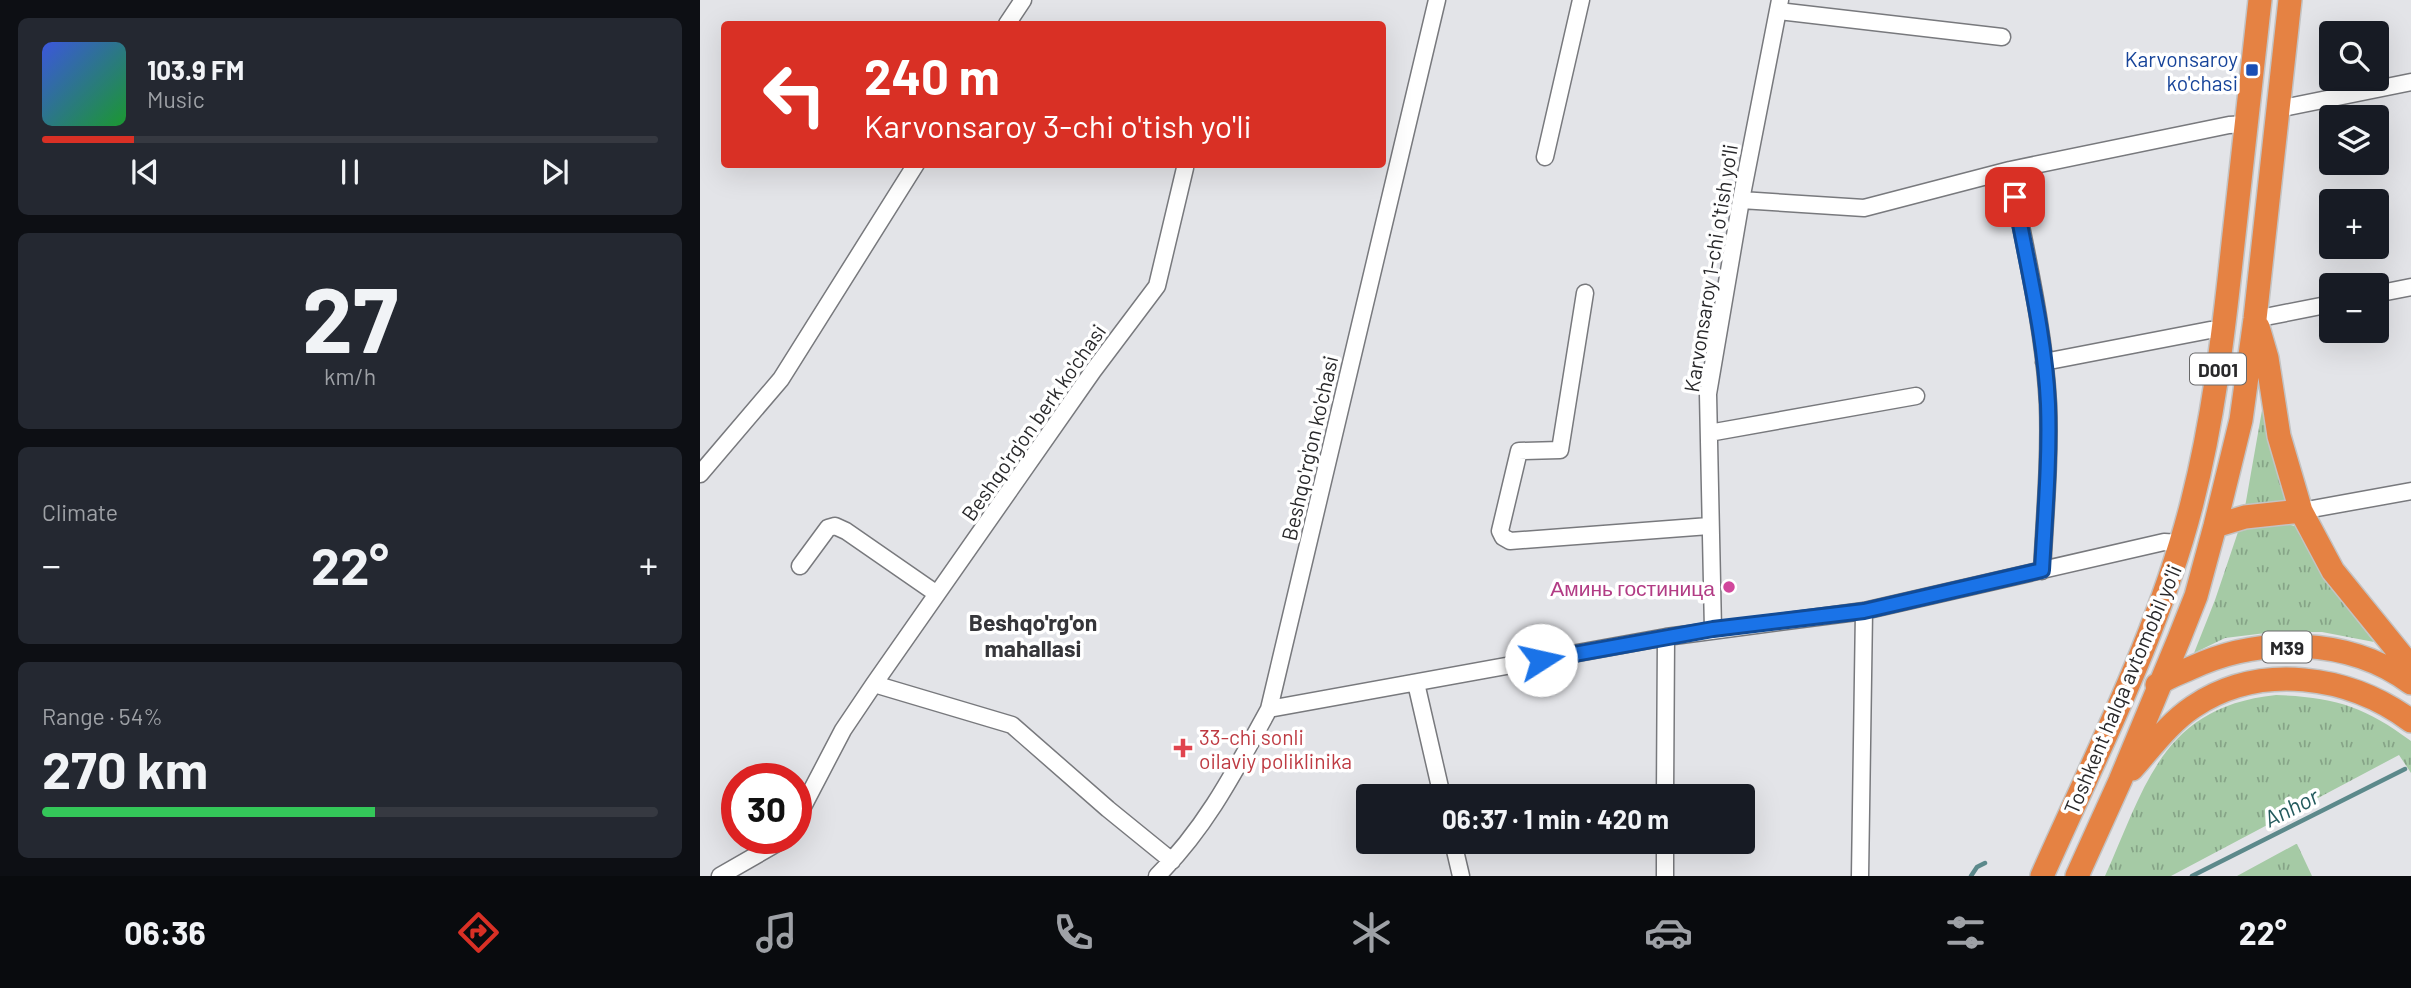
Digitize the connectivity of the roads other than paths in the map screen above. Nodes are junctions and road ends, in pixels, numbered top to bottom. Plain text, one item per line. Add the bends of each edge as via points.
1 (1023, 0) edge
2 (1437, 0) edge
3 (1581, 0) edge
4 (2260, 0) edge
5 (2290, 0) edge
6 (1779, 5) edge
7 (1009, 21) edge
8 (2001, 37) dead end
9 (2411, 82) edge
10 (2278, 109) junction
11 (2247, 124) junction
12 (1545, 157) dead end
13 (913, 168) edge
14 (1185, 168) dead end
15 (2010, 170) junction
16 (1741, 200) junction
17 (2411, 288) edge
18 (2389, 292) edge
19 (1585, 293) dead end
20 (2319, 306) edge
21 (2255, 319) junction
22 (2224, 330) junction
23 (2044, 362) junction
24 (1916, 396) dead end
25 (1709, 433) junction
26 (700, 474) edge
27 (2411, 491) edge
28 (2301, 511) junction
29 (1709, 526) junction
30 (2215, 526) junction
31 (2182, 542) junction
32 (800, 566) dead end
33 (2042, 570) junction
34 (937, 594) junction
35 (1864, 611) junction
36 (1713, 629) junction
37 (1666, 637) junction
38 (2411, 667) edge
39 (2161, 682) junction
40 (1416, 683) junction
41 (2411, 683) edge
42 (874, 684) junction
43 (1269, 709) junction
44 (2411, 721) edge
45 (2111, 722) junction
46 (2089, 769) junction
47 (2120, 781) junction
48 (1439, 784) edge
49 (1665, 784) edge
50 (812, 789) edge
51 (2064, 827) junction
52 (758, 854) edge
53 (1456, 854) edge
54 (1665, 854) edge
55 (1172, 861) junction
56 (720, 876) edge
57 (1157, 876) edge
58 (1461, 876) edge
59 (1665, 876) edge
60 (1860, 876) edge
61 (2033, 876) edge
62 (2042, 876) edge
63 (2077, 876) edge

1 - 7 street
2 - 43 street, Beshqo'rg'on ko'chasi
3 - 12 street
4 - 11 highway, Toshkent halqa avtomobil yo'li / D001
5 - 10 highway, Toshkent halqa avtomobil yo'li / D001
6 - 8 street
6 - 16 street, Karvonsaroy 1-chi o'tish yo'li
9 - 10 street
10 - 21 highway, Toshkent halqa avtomobil yo'li / D001
11 - 15 street
11 - 22 highway, Toshkent halqa avtomobil yo'li / D001
13 - 26 street via 781,379
14 - 34 street, Beshqo'rg'on berk ko'chasi via 1157,286
15 - 16 street via 1864,208
15 - 23 street
16 - 25 street, Karvonsaroy 1-chi o'tish yo'li via 1708,394
17 - 18 street
19 - 29 street via 1560,450 1519,451 1500,531 1503,537 1510,541
20 - 21 street
21 - 28 highway via 2267,358 2278,436
21 - 30 highway, Toshkent halqa avtomobil yo'li / D001 via 2241,420
22 - 23 street
22 - 31 highway, Toshkent halqa avtomobil yo'li / D001 via 2211,417
23 - 33 street via 2048,450
24 - 25 street
25 - 29 street, Karvonsaroy 1-chi o'tish yo'li
27 - 28 street
28 - 30 highway via 2245,517
28 - 38 highway via 2333,571
29 - 36 street, Karvonsaroy 1-chi o'tish yo'li
30 - 39 highway, Toshkent halqa avtomobil yo'li / D001 via 2196,596
31 - 33 street via 2164,542
31 - 45 highway, Toshkent halqa avtomobil yo'li / D001
32 - 34 street via 828,528 835,526
33 - 35 street
34 - 42 street, Beshqo'rg'on berk ko'chasi
35 - 36 street
35 - 60 street
36 - 37 street
37 - 40 street
37 - 49 street
39 - 41 highway, M39 via 2228,653 2294,647 2348,654
39 - 45 highway, M39
39 - 47 highway, Toshkent halqa avtomobil yo'li / D001
40 - 43 street
40 - 48 street
42 - 50 street, Beshqo'rg'on berk ko'chasi
42 - 55 street via 1012,725
43 - 55 street, Beshqo'rg'on ko'chasi via 1224,792
44 - 47 highway via 2343,687 2323,681 2273,679 2213,696 2193,707
45 - 46 highway, Toshkent halqa avtomobil yo'li / D001
46 - 47 highway via 2108,759 2120,770
46 - 51 highway, Toshkent halqa avtomobil yo'li / D001
47 - 63 highway, Toshkent halqa avtomobil yo'li / D001
51 - 61 highway
51 - 62 highway, Toshkent halqa avtomobil yo'li / D001
52 - 56 street
53 - 58 street
54 - 59 street
55 - 57 street, Beshqo'rg'on ko'chasi

